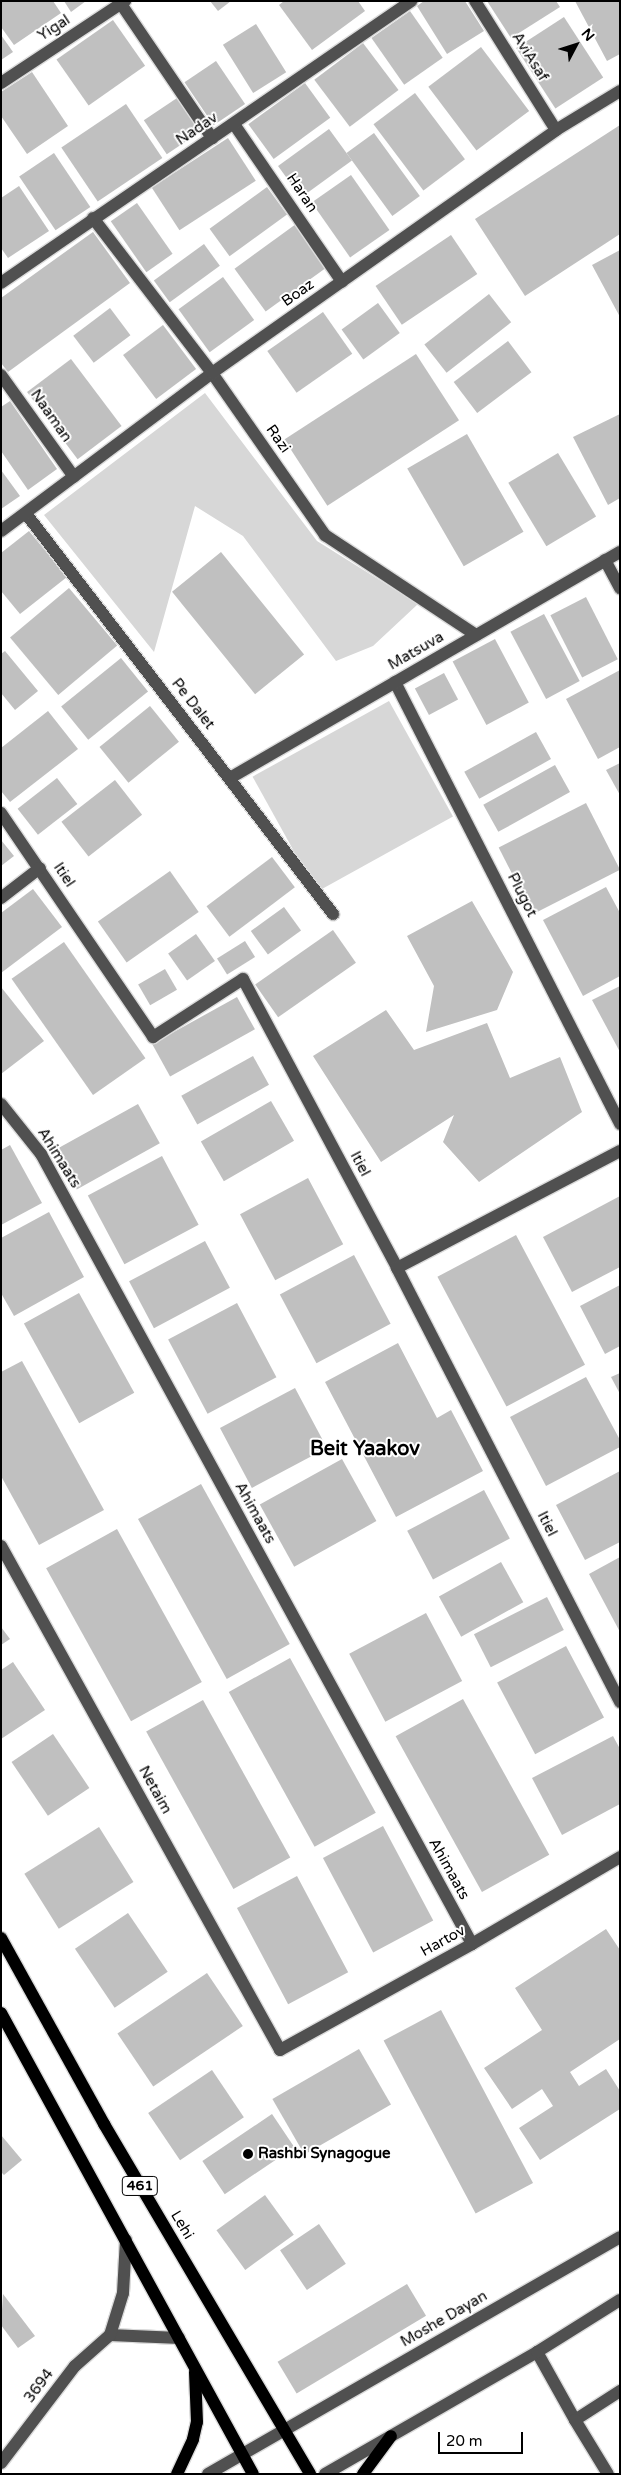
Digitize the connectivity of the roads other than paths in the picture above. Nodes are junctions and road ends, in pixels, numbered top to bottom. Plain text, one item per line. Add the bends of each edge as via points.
1 (412, 1) edge
2 (475, 1) edge
3 (122, 2) edge
4 (1, 83) edge
5 (620, 91) edge
6 (234, 124) junction
7 (556, 130) junction
8 (212, 138) junction
9 (94, 218) junction
10 (342, 282) junction
11 (1, 283) edge
12 (212, 373) junction
13 (1, 375) edge
14 (74, 477) junction
15 (27, 515) junction
16 (1, 532) edge
17 (620, 552) edge
18 (605, 560) junction
19 (620, 588) edge
20 (476, 635) junction
21 (395, 682) junction
22 (230, 778) junction
23 (1, 813) edge
24 (40, 868) junction
25 (1, 898) edge
26 (333, 914) dead end
27 (1, 1104) edge
28 (620, 1124) edge
29 (620, 1151) edge
30 (397, 1268) junction
31 (1, 1546) edge
32 (620, 1702) edge
33 (620, 1857) edge
34 (1, 1938) edge
35 (472, 1944) junction
36 (1, 2013) edge
37 (280, 2050) joint
38 (620, 2237) edge
39 (126, 2240) junction
40 (620, 2300) edge
41 (110, 2335) junction
42 (179, 2338) junction
43 (537, 2352) junction
44 (192, 2360) junction
45 (620, 2392) edge
46 (575, 2420) junction
47 (285, 2430) junction
48 (391, 2436) junction
49 (242, 2454) junction
50 (1, 2463) edge
51 (177, 2474) edge
52 (208, 2474) edge
53 (253, 2474) edge
54 (310, 2474) edge
55 (325, 2474) edge
56 (363, 2474) edge
57 (608, 2474) edge

1 - 6 street, Nadav
2 - 7 street, AviAsaf
3 - 4 street, Yigal
3 - 8 street
5 - 7 street, Boaz
6 - 8 street, Nadav
6 - 10 street, Haran
7 - 10 street, Boaz
8 - 9 street, Nadav
9 - 11 street, Nadav
9 - 12 street, Razi
10 - 12 street, Boaz
12 - 14 street, Boaz
12 - 20 street, Razi via 324,535
13 - 14 street, Naaman
14 - 15 street, Boaz
15 - 16 street, Boaz
15 - 22 street, Pe Dalet
17 - 18 street, Matsuva
18 - 19 street
18 - 20 street, Matsuva
20 - 21 street, Matsuva
21 - 22 street, Matsuva
21 - 28 street, Plugot
22 - 26 street, Pe Dalet
23 - 24 street, Itiel
24 - 25 street
24 - 30 street, Itiel via 153,1037 243,979
27 - 35 street, Ahimaats via 41,1154
29 - 30 street
30 - 32 street, Itiel
31 - 37 street, Netaim
33 - 35 street, Hartov
34 - 47 main road, Lehi / 461 via 104,2124
35 - 37 street, Hartov
36 - 39 main road, 461
38 - 47 street, Moshe Dayan
39 - 41 street via 123,2292
39 - 42 main road, 461
40 - 43 street
41 - 42 street
41 - 50 street, 3694 via 75,2366
42 - 44 main road, 461
43 - 46 street
43 - 48 street
44 - 49 main road, 461
44 - 51 main road via 197,2384 197,2422
45 - 46 street
46 - 57 street
47 - 49 street, Moshe Dayan
47 - 54 main road, Lehi / 461
48 - 55 street
48 - 56 main road
49 - 52 street, Moshe Dayan
49 - 53 main road, 461

